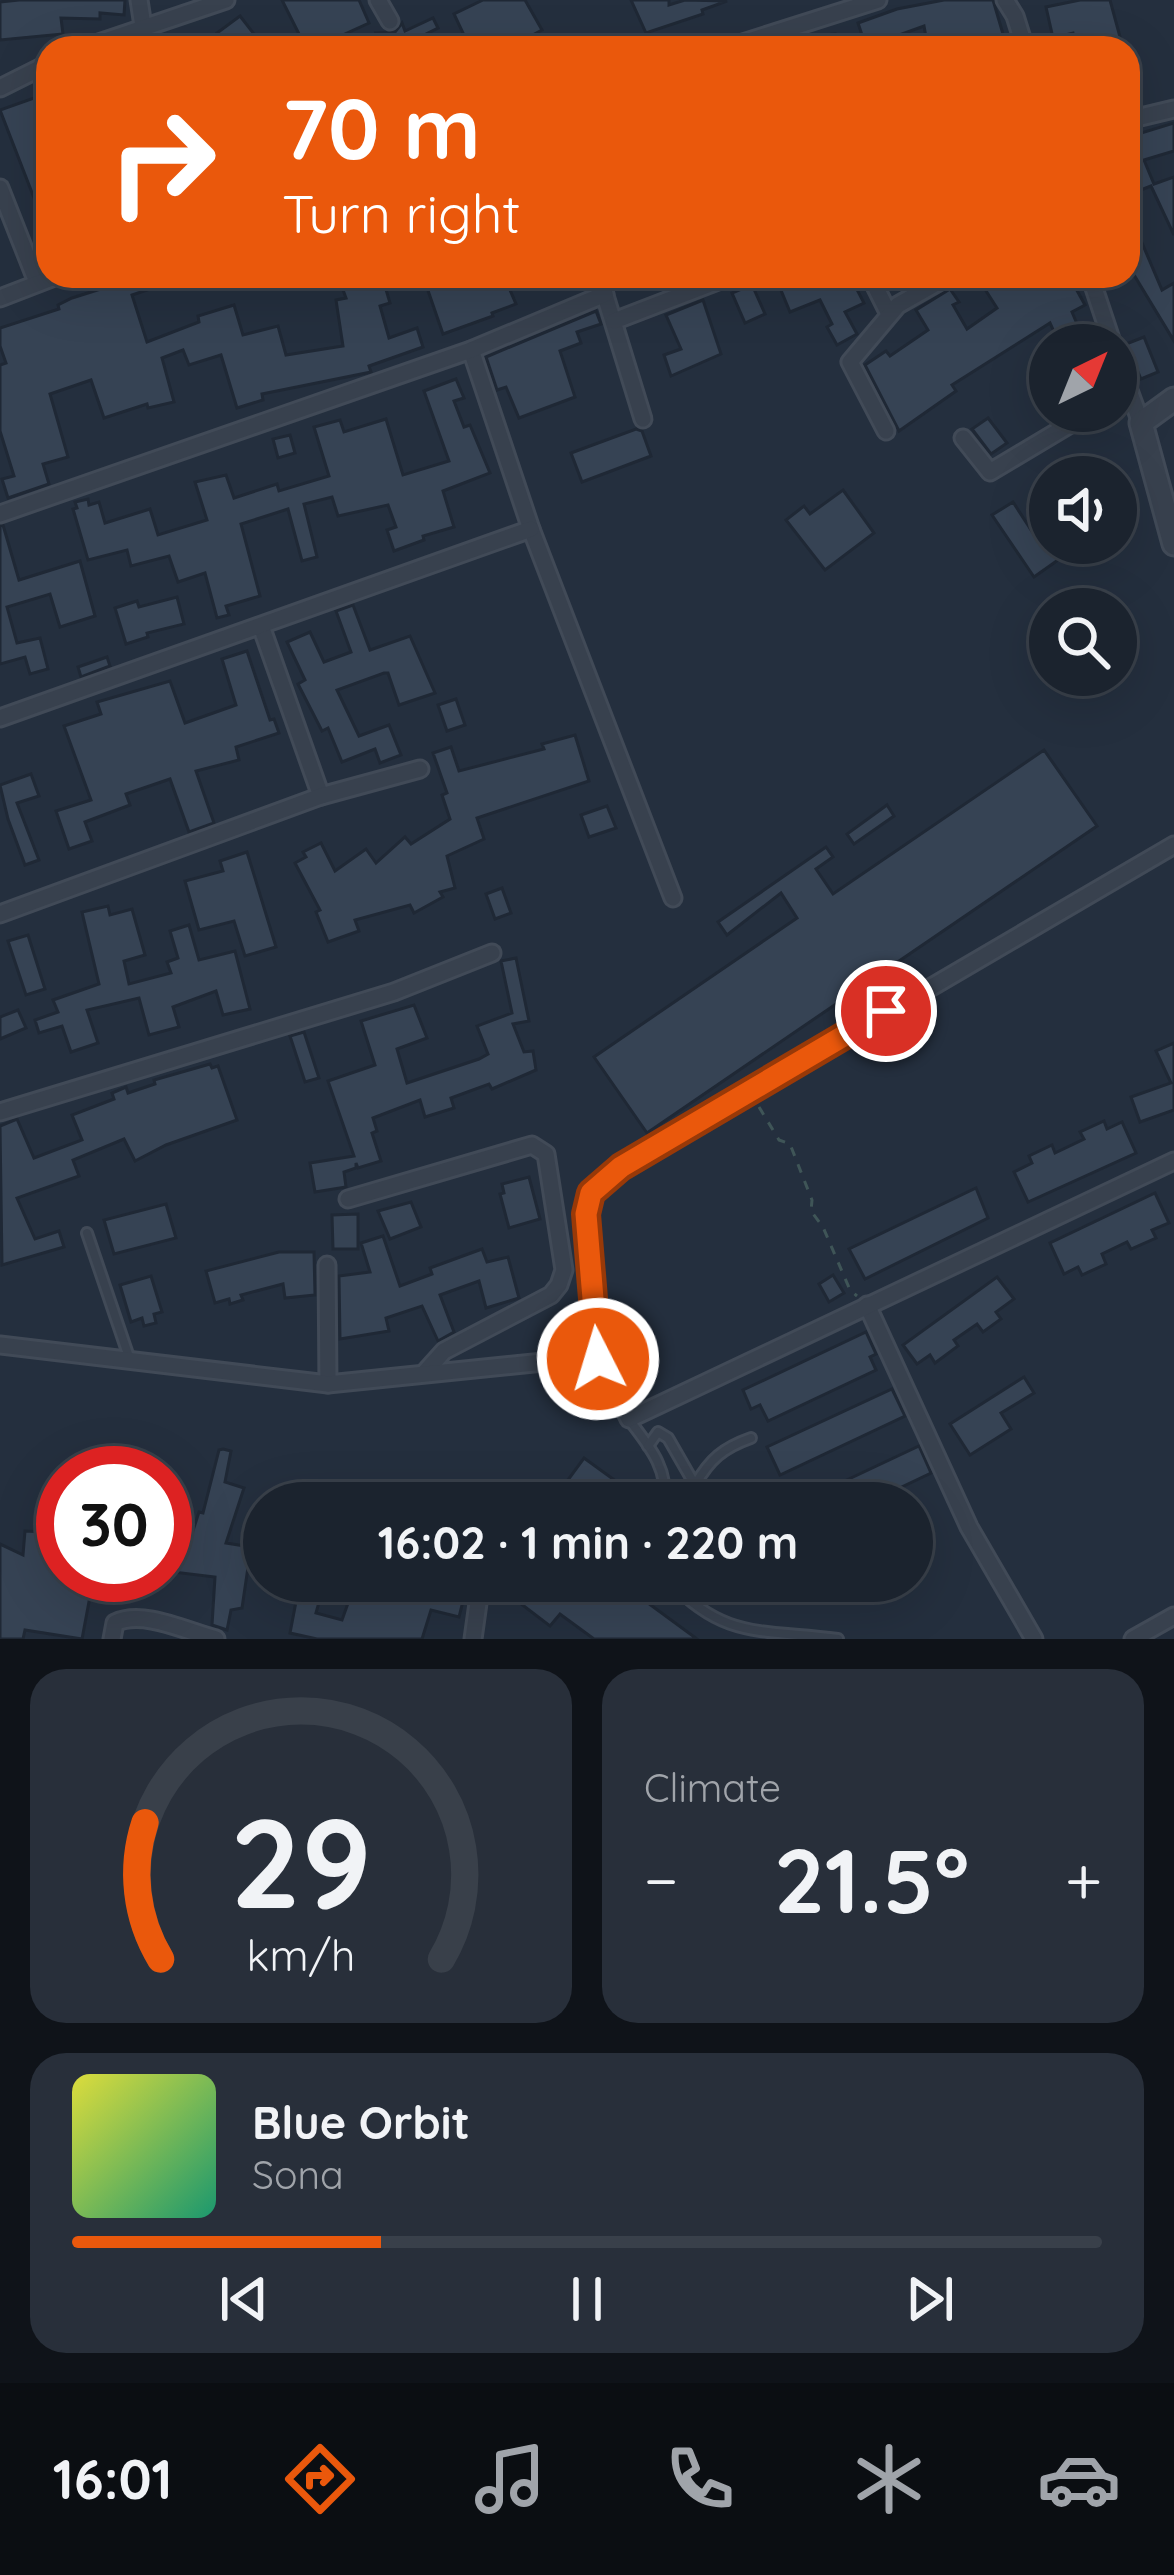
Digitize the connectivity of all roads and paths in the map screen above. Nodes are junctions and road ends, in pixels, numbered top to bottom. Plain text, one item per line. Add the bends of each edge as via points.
1 (139, 0) edge
2 (226, 0) edge
3 (379, 0) edge
4 (878, 0) edge
5 (1005, 0) edge
6 (390, 21) dead end
7 (143, 26) junction
8 (116, 36) edge
9 (765, 36) edge
10 (1021, 36) edge
11 (36, 70) edge
12 (0, 88) edge
13 (1174, 109) edge
14 (1140, 117) edge
15 (0, 188) edge
16 (36, 280) edge
17 (36, 283) edge
18 (603, 288) edge
19 (700, 288) edge
20 (876, 288) edge
21 (926, 288) edge
22 (1094, 288) edge
23 (605, 294) junction
24 (0, 298) edge
25 (889, 314) junction
26 (614, 321) junction
27 (1106, 324) edge
28 (471, 350) junction
29 (1174, 399) edge
30 (1137, 416) edge
31 (643, 419) dead end
32 (1142, 423) junction
33 (886, 431) dead end
34 (1057, 432) edge
35 (963, 438) dead end
36 (0, 514) edge
37 (531, 529) junction
38 (1174, 544) edge
39 (261, 626) junction
40 (0, 718) edge
41 (420, 770) dead end
42 (321, 796) junction
43 (1174, 844) edge
44 (673, 898) dead end
45 (0, 914) edge
46 (492, 952) dead end
47 (750, 1090) junction
48 (0, 1112) edge
49 (1174, 1161) edge
50 (348, 1199) dead end
51 (87, 1234) dead end
52 (327, 1265) dead end
53 (867, 1305) junction
54 (0, 1346) edge
55 (598, 1359) junction
56 (130, 1361) junction
57 (426, 1371) junction
58 (328, 1384) junction
59 (629, 1419) junction
60 (751, 1438) dead end
61 (648, 1446) junction
62 (665, 1482) edge
63 (693, 1482) edge
64 (697, 1482) edge
65 (478, 1602) edge
66 (688, 1602) edge
67 (1174, 1616) edge
68 (112, 1639) edge
69 (217, 1639) edge
70 (472, 1639) edge
71 (838, 1639) edge
72 (1034, 1639) edge
73 (1133, 1639) edge

1 - 7 street
2 - 7 street
3 - 6 street
4 - 9 street
5 - 10 street
7 - 8 street
11 - 12 street
13 - 14 street
15 - 16 street
17 - 24 street
18 - 23 street
19 - 26 street
20 - 25 street
21 - 25 street
22 - 27 street
23 - 26 street
23 - 28 street
25 - 33 street via 850,362
26 - 31 street
28 - 36 street
28 - 37 street
29 - 32 street
30 - 32 street
32 - 38 street
34 - 35 street via 990,472
37 - 39 street
37 - 44 street
39 - 40 street
39 - 42 street
41 - 42 street
42 - 45 street
43 - 47 street
46 - 48 street via 394,992
47 - 53 path via 790,1144 812,1211 850,1290
47 - 55 street via 591,1193
49 - 53 street
50 - 57 street via 532,1145 546,1154 559,1285 444,1351
51 - 56 lane
52 - 58 street
53 - 59 street
53 - 72 street via 969,1527
54 - 56 street
55 - 57 street
55 - 59 street
56 - 58 street
57 - 58 street
59 - 61 lane
60 - 64 lane via 709,1461
61 - 62 lane
61 - 63 lane via 658,1432 668,1438
65 - 70 street
66 - 71 lane via 727,1634
67 - 73 street
68 - 69 street via 124,1618

